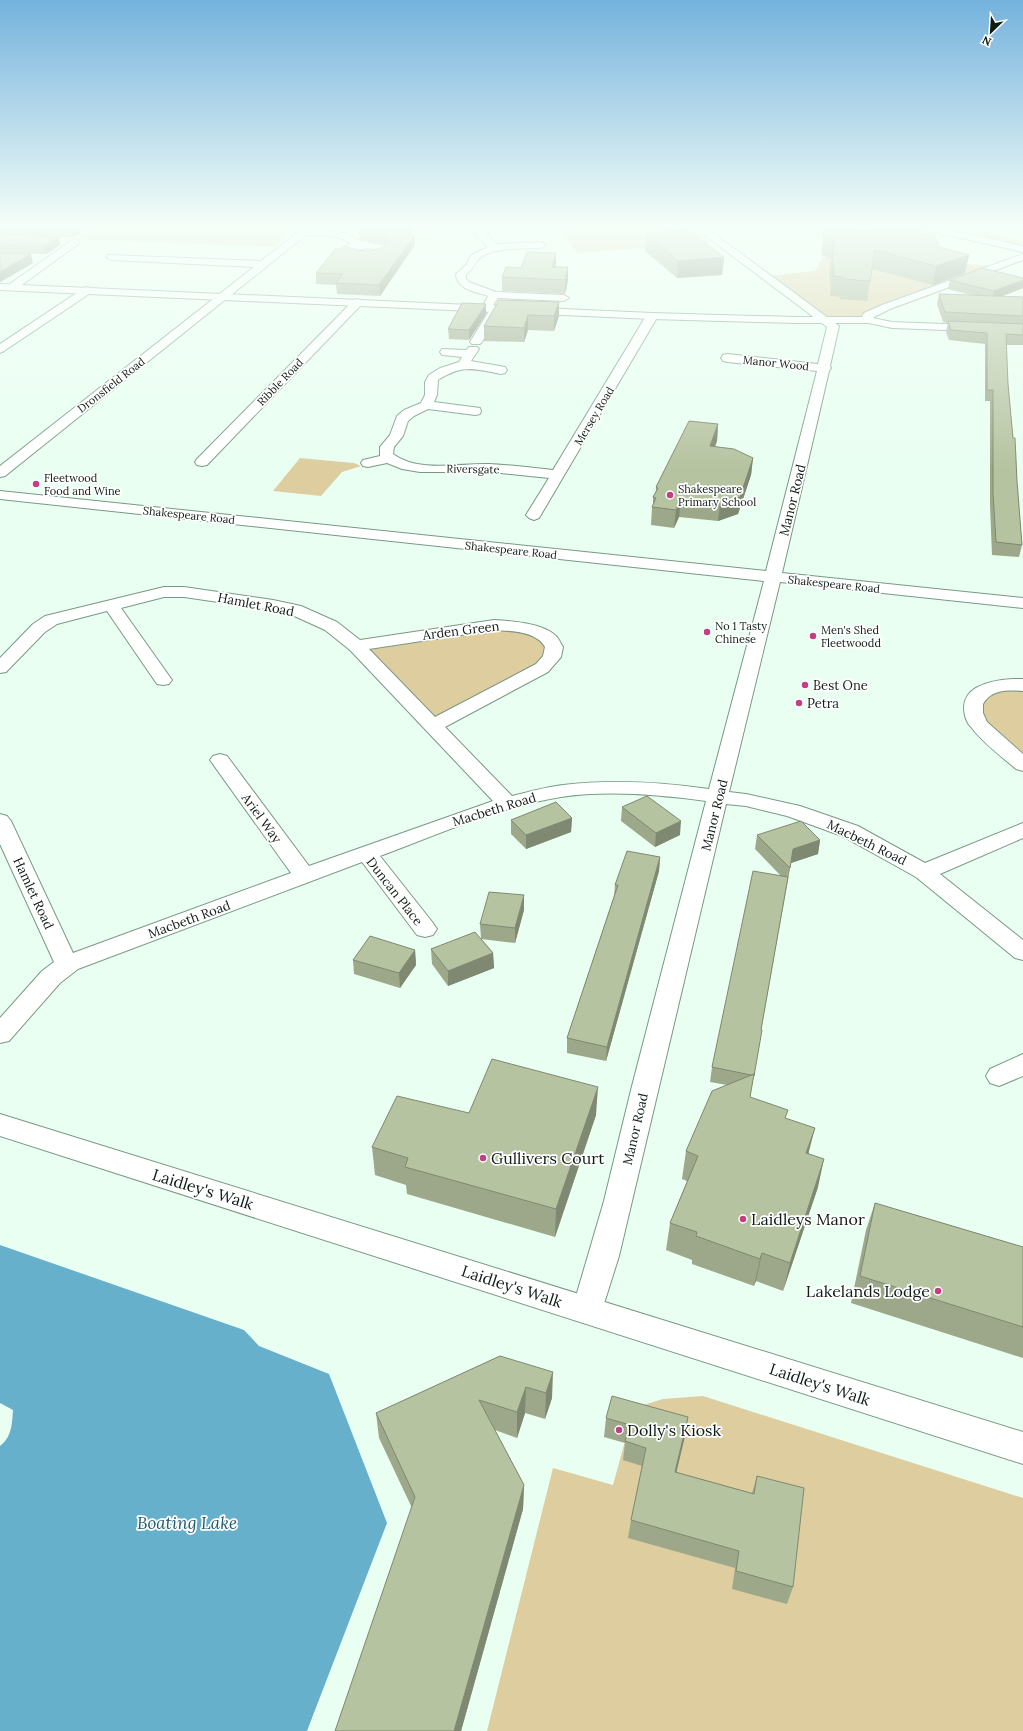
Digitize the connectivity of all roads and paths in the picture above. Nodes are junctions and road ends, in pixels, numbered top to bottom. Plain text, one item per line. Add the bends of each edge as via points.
1 (61, 308) edge
2 (208, 308) edge
3 (352, 308) edge
4 (487, 308) edge
5 (492, 308) junction
6 (810, 308) edge
7 (884, 308) edge
8 (652, 316) junction
9 (827, 320) junction
10 (868, 320) junction
11 (1023, 332) edge
12 (0, 349) edge
13 (446, 352) dead end
14 (471, 352) junction
15 (727, 358) dead end
16 (825, 368) junction
17 (501, 370) dead end
18 (426, 405) junction
19 (475, 411) dead end
20 (389, 458) junction
21 (202, 462) dead end
22 (368, 463) dead end
23 (0, 473) edge
24 (558, 475) junction
25 (0, 495) edge
26 (534, 515) dead end
27 (773, 578) junction
28 (1023, 603) edge
29 (111, 605) junction
30 (356, 646) junction
31 (0, 668) edge
32 (163, 680) dead end
33 (1023, 685) edge
34 (432, 725) junction
35 (220, 760) dead end
36 (1023, 765) edge
37 (719, 796) junction
38 (507, 802) junction
39 (0, 821) edge
40 (1023, 830) edge
41 (366, 853) junction
42 (924, 872) junction
43 (305, 876) junction
44 (425, 929) dead end
45 (1023, 952) edge
46 (70, 963) junction
47 (0, 1034) edge
48 (1023, 1064) edge
49 (999, 1076) dead end
50 (0, 1125) edge
51 (587, 1310) junction
52 (1023, 1448) edge

1 - 12 street
2 - 23 street, Dronsfield Road
3 - 21 street, Ribble Road
4 - 5 street
5 - 8 street
5 - 14 street
6 - 9 street
7 - 10 street via 868,315
8 - 9 street
8 - 24 street, Mersey Road
9 - 10 street
9 - 16 street, Manor Road via 833,326
10 - 11 street via 892,325
13 - 14 street
14 - 17 street
14 - 18 street via 433,378 431,395
15 - 16 street, Manor Wood
16 - 27 street, Manor Road
18 - 19 street
18 - 20 street via 416,408 402,419 396,436 387,447 386,455
20 - 22 street
20 - 24 street, Riversgate via 409,466 425,468 489,468
24 - 26 street, Mersey Road
25 - 27 street, Shakespeare Road
27 - 28 street, Shakespeare Road
27 - 37 street, Manor Road
29 - 30 street, Hamlet Road via 172,590 273,605 295,610 319,620
29 - 31 street, Hamlet Road via 44,624
29 - 32 street
30 - 34 street, Hamlet Road
30 - 34 street, Arden Green via 494,624 532,629 552,643 552,656 542,668
33 - 36 street via 991,687 976,698 973,706 978,724
34 - 38 street, Hamlet Road
35 - 43 street, Ariel Way
37 - 38 street, Macbeth Road via 624,787 562,791
37 - 42 street, Macbeth Road via 770,805 818,819 869,841
37 - 51 street, Manor Road via 625,1173
38 - 41 street, Macbeth Road
39 - 46 street, Hamlet Road via 63,957
40 - 42 street
41 - 43 street, Macbeth Road
41 - 44 street, Duncan Place
42 - 45 street, Macbeth Road
43 - 46 street, Macbeth Road
46 - 47 street, Macbeth Road via 52,977
48 - 49 street
50 - 51 street, Laidley's Walk
51 - 52 street, Laidley's Walk

